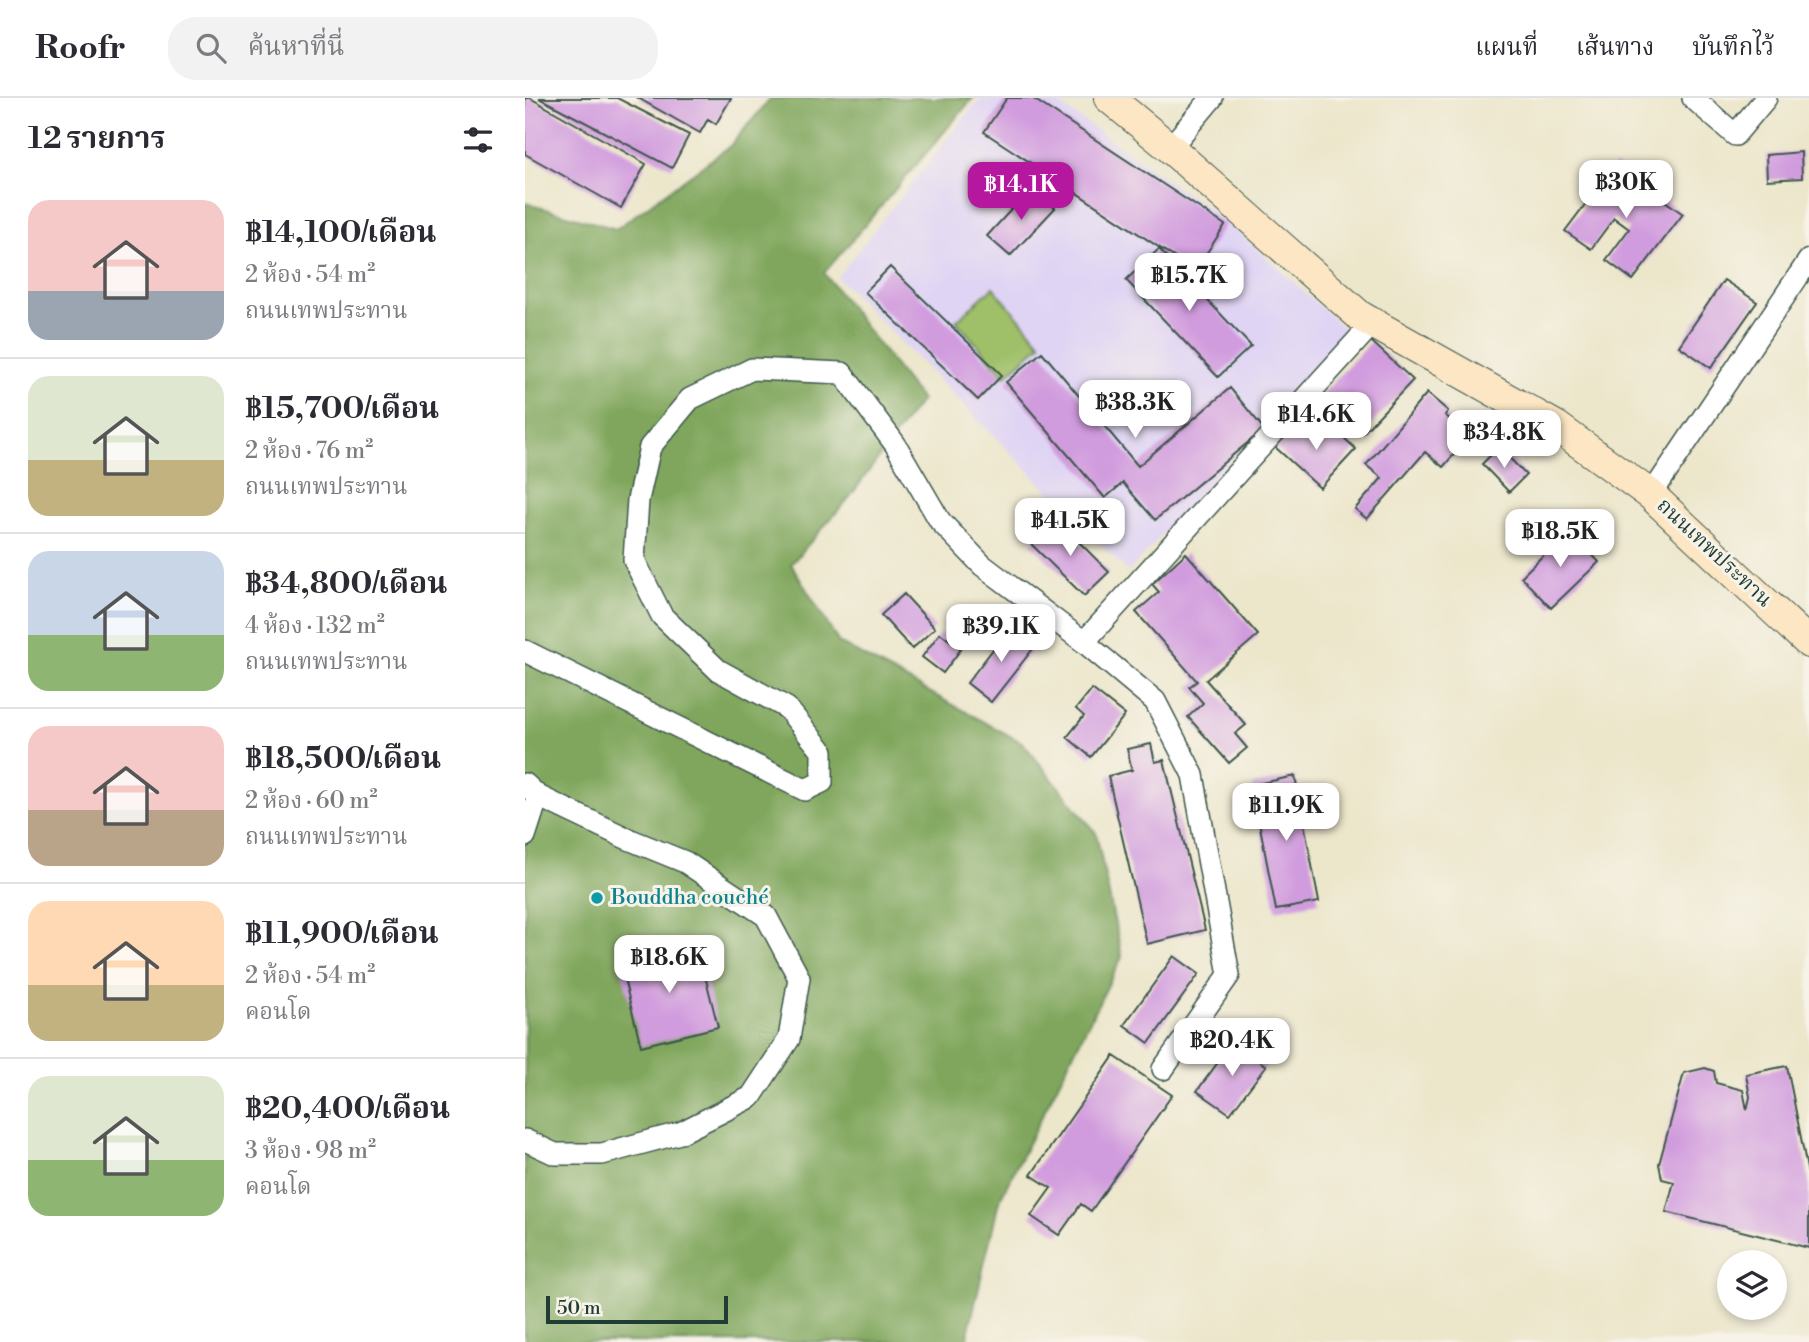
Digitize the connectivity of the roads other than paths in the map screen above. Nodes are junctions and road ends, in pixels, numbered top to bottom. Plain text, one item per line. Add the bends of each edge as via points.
1 (1109, 98) edge
2 (1212, 98) edge
3 (1693, 98) edge
4 (1766, 98) edge
5 (1170, 148) junction
6 (1809, 260) edge
7 (1373, 323) junction
8 (1651, 495) junction
9 (1084, 642) junction
10 (1809, 643) edge
11 (525, 651) edge
12 (531, 790) edge
13 (525, 836) edge
14 (1163, 1069) dead end
15 (525, 1140) edge

1 - 5 street, ถนนเทพประทาน
2 - 5 street
3 - 4 street via 1735,135
5 - 7 street, ถนนเทพประทาน
6 - 8 street
7 - 8 street, ถนนเทพประทาน via 1556,426
7 - 9 street
8 - 10 street, ถนนเทพประทาน
9 - 11 street via 982,565 940,521 895,444 842,373 752,369 690,399 650,447 638,500 634,560 663,617 699,652 718,670 787,708 822,751 822,782 805,790 795,786
9 - 14 street via 1155,701 1193,775 1229,975
12 - 13 street
12 - 15 street via 685,862 766,916 799,978 789,1038 751,1097 680,1133 602,1154 555,1154

